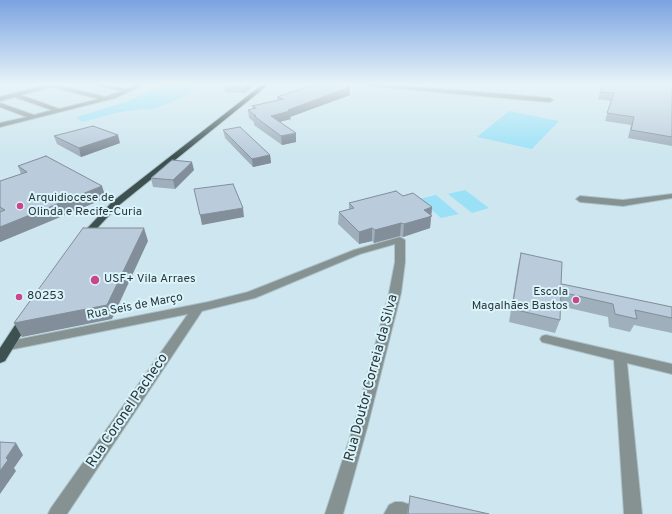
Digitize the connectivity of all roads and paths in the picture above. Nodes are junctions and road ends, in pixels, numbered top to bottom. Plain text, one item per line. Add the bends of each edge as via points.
1 (8, 108) edge
2 (52, 108) edge
3 (72, 108) edge
4 (236, 108) edge
5 (60, 111) junction
6 (34, 117) junction
7 (0, 125) edge
8 (672, 196) edge
9 (580, 199) dead end
10 (400, 240) joint
11 (76, 244) edge
12 (198, 308) junction
13 (29, 313) edge
14 (546, 339) dead end
15 (9, 345) junction
16 (620, 356) junction
17 (0, 358) edge
18 (672, 369) edge
19 (57, 514) edge
20 (334, 514) edge
21 (393, 514) edge
22 (414, 514) edge
23 (633, 514) edge

1 - 6 street
2 - 5 street
3 - 5 street
4 - 11 main road via 115,204
5 - 6 street
6 - 7 street
8 - 9 street via 623,203
10 - 12 street, Rua Seis de Março via 357,252 251,295
10 - 20 street, Rua Doutor Correia da Silva via 400,262 395,293 360,428
12 - 15 street, Rua Seis de Março
12 - 19 street, Rua Coronel Pacheco
13 - 15 main road
14 - 16 street
15 - 17 main road
16 - 18 street
16 - 23 street
21 - 22 street via 402,511

